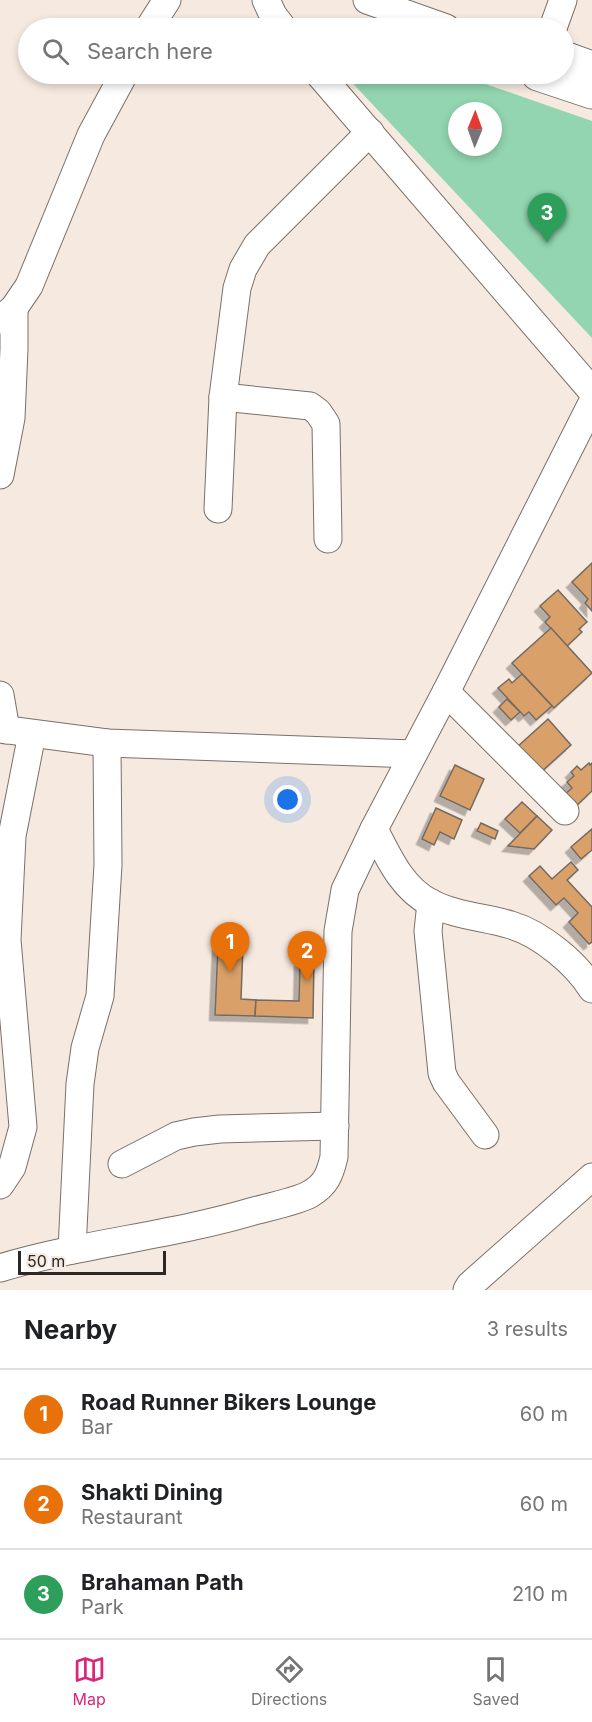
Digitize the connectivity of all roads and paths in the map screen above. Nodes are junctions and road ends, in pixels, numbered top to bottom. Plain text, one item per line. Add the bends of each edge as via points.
1 (167, 0) edge
2 (266, 0) edge
3 (367, 0) edge
4 (563, 0) edge
5 (155, 18) edge
6 (275, 18) edge
7 (418, 18) edge
8 (556, 18) edge
9 (574, 62) edge
10 (592, 68) edge
11 (119, 84) edge
12 (328, 84) edge
13 (568, 84) edge
14 (592, 92) edge
15 (370, 132) junction
16 (7, 314) edge
17 (592, 391) edge
18 (223, 398) junction
19 (592, 403) edge
20 (5, 418) edge
21 (0, 475) edge
22 (218, 509) dead end
23 (328, 539) dead end
24 (446, 692) junction
25 (0, 695) edge
26 (13, 731) edge
27 (107, 743) junction
28 (413, 754) junction
29 (565, 811) dead end
30 (374, 829) junction
31 (430, 903) junction
32 (592, 989) edge
33 (8, 1044) edge
34 (335, 1126) junction
35 (485, 1135) dead end
36 (122, 1164) dead end
37 (592, 1177) edge
38 (0, 1185) edge
39 (72, 1250) junction
40 (0, 1268) edge
41 (467, 1290) edge

1 - 5 street
2 - 6 street
3 - 7 street
4 - 8 street
9 - 10 main road
11 - 16 street via 91,135 29,286
12 - 15 street
13 - 14 main road
15 - 17 street
15 - 18 street via 257,245 243,269 237,288
16 - 20 street via 15,349
18 - 22 street
18 - 23 street via 310,406 318,412 326,423
19 - 24 street
20 - 21 street
24 - 28 street
24 - 29 street
25 - 26 street
26 - 27 street
26 - 33 street
27 - 28 street
27 - 39 street via 108,865 100,996 85,1048 80,1084
28 - 30 street
30 - 31 street via 393,868
30 - 34 street via 345,891 338,931
31 - 32 street via 512,925 546,942 584,976
31 - 35 street via 428,931 442,1073
33 - 38 street via 23,1127 12,1167
34 - 36 street via 194,1132 176,1136
34 - 39 street via 330,1171 325,1183 309,1195 214,1223
37 - 41 street
39 - 40 street

